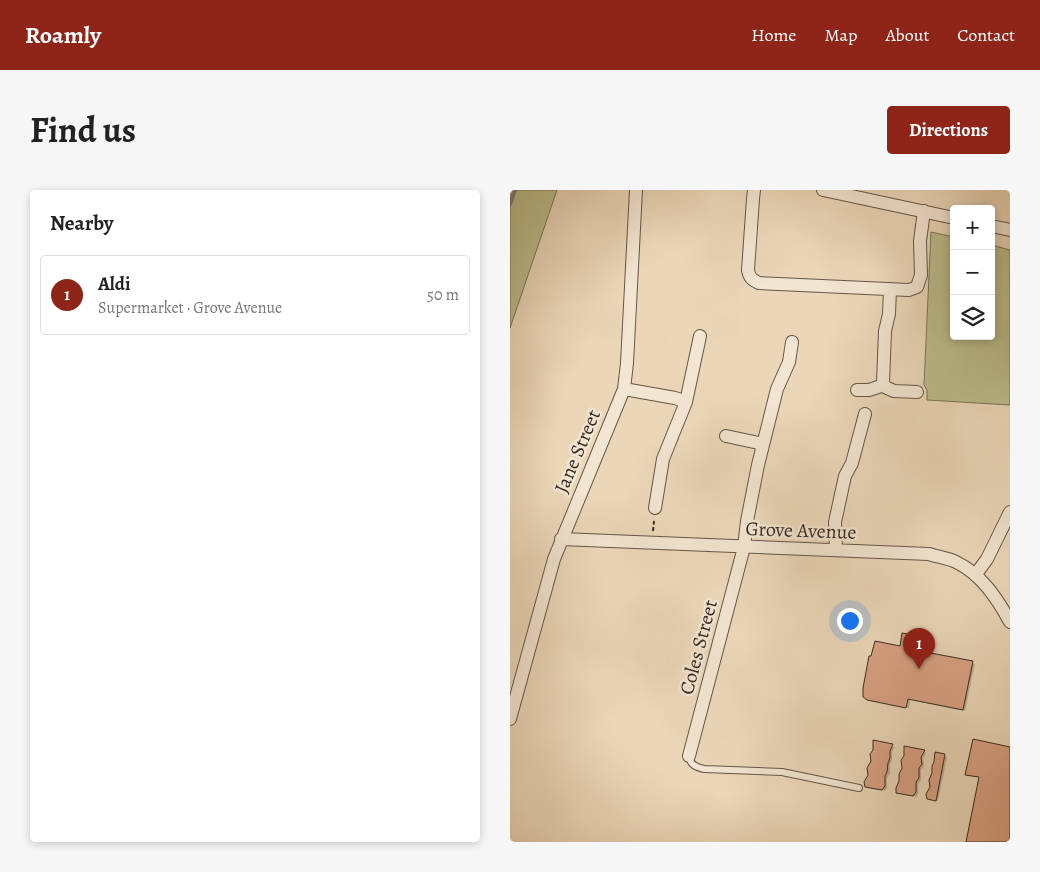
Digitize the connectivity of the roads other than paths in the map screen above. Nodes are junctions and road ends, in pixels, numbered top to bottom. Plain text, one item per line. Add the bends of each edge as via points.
1 (636, 190) edge
2 (754, 190) edge
3 (823, 190) edge
4 (924, 212) junction
5 (950, 217) edge
6 (995, 227) edge
7 (1010, 230) edge
8 (890, 290) junction
9 (700, 336) dead end
10 (792, 342) dead end
11 (884, 385) junction
12 (624, 389) junction
13 (857, 390) dead end
14 (917, 392) dead end
15 (686, 402) junction
16 (865, 414) dead end
17 (726, 436) dead end
18 (763, 444) junction
19 (655, 508) road end
20 (1010, 512) edge
21 (561, 538) junction
22 (744, 546) junction
23 (836, 550) junction
24 (976, 574) junction
25 (1010, 622) edge
26 (510, 720) edge
27 (689, 756) joint
28 (859, 788) dead end

1 - 12 street, Jane Street
2 - 8 street via 748,270 753,281
3 - 4 street
4 - 5 street
4 - 8 street via 919,282 909,290
6 - 7 street
8 - 11 street
9 - 15 street
10 - 18 street, Coles Street via 789,362 777,389
11 - 13 street
11 - 14 street via 894,391
12 - 15 street
12 - 21 street, Jane Street
15 - 19 street via 663,458
16 - 23 street via 852,463 845,476 835,522
17 - 18 street
18 - 22 street, Coles Street
20 - 24 street
21 - 22 street, Grove Avenue
21 - 26 street, Jane Street
22 - 23 street, Grove Avenue
22 - 27 street, Coles Street
23 - 24 street, Grove Avenue via 929,554 955,561
24 - 25 street, Grove Avenue
27 - 28 lane via 692,765 704,769 782,772

